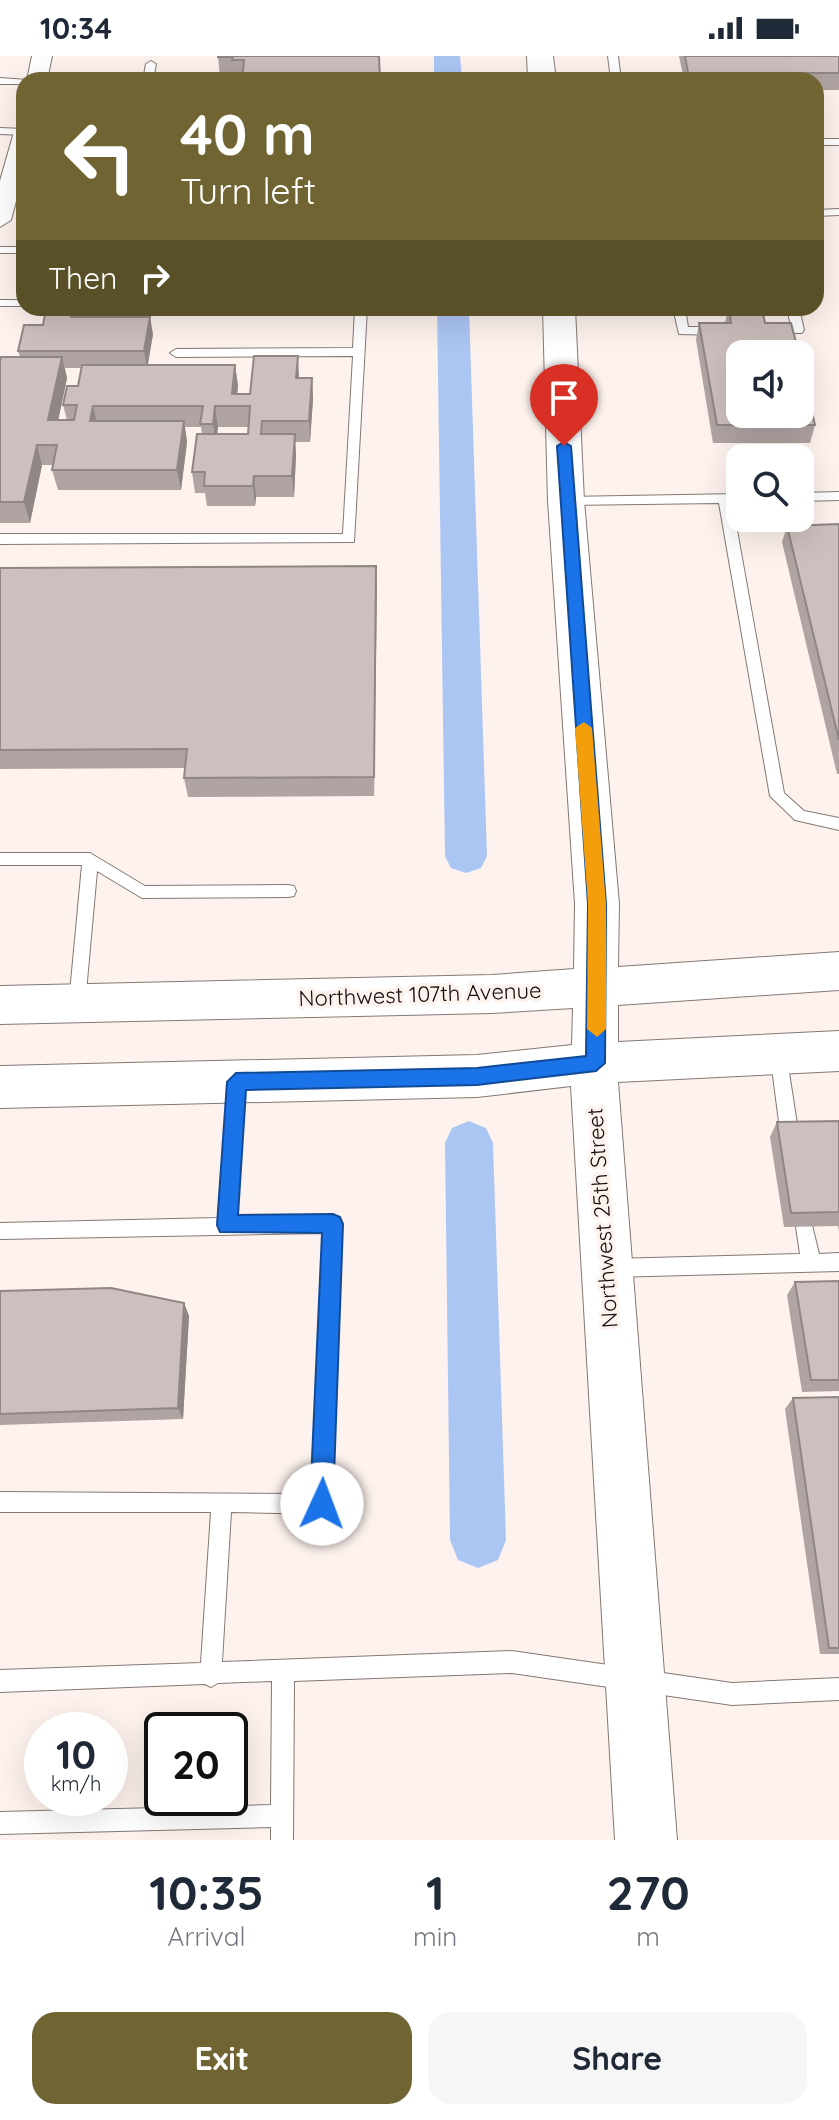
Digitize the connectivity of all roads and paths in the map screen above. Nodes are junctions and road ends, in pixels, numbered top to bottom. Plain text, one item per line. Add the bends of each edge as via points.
1 (151, 64) dead end
2 (150, 72) edge
3 (16, 195) edge
4 (0, 220) edge
5 (361, 316) edge
6 (559, 316) edge
7 (680, 316) edge
8 (795, 316) edge
9 (726, 330) edge
10 (760, 330) edge
11 (359, 352) junction
12 (176, 353) dead end
13 (839, 496) edge
14 (814, 497) edge
15 (726, 498) edge
16 (566, 501) junction
17 (738, 532) edge
18 (0, 539) edge
19 (839, 824) edge
20 (0, 859) edge
21 (90, 859) junction
22 (288, 891) dead end
23 (839, 971) edge
24 (598, 986) junction
25 (77, 1003) junction
26 (0, 1005) edge
27 (839, 1051) edge
28 (778, 1053) junction
29 (596, 1063) junction
30 (236, 1082) junction
31 (0, 1087) edge
32 (790, 1137) edge
33 (227, 1225) junction
34 (805, 1227) edge
35 (0, 1231) edge
36 (839, 1262) edge
37 (811, 1263) junction
38 (605, 1268) junction
39 (0, 1502) edge
40 (222, 1502) junction
41 (283, 1671) junction
42 (211, 1676) junction
43 (634, 1678) junction
44 (0, 1681) edge
45 (839, 1689) edge
46 (282, 1816) junction
47 (0, 1823) edge
48 (282, 1840) edge
49 (646, 1840) edge

1 - 2 lane
3 - 4 street
5 - 11 lane
6 - 16 main road, Northwest 25th Street
7 - 9 lane via 683,331
8 - 10 lane via 798,330
11 - 12 lane
11 - 18 lane via 349,539
13 - 14 lane
15 - 16 lane
16 - 24 main road, Northwest 25th Street via 597,904
17 - 19 lane via 777,796 800,816
20 - 21 lane
21 - 22 lane via 142,892
21 - 25 lane
23 - 24 main road, Northwest 107th Avenue
24 - 25 main road, Northwest 107th Avenue via 492,994
24 - 29 main road, Northwest 25th Street
25 - 26 main road, Northwest 107th Avenue
27 - 28 main road
28 - 29 main road
28 - 32 lane
29 - 30 main road via 477,1076
29 - 38 main road, Northwest 25th Street
30 - 31 main road
30 - 33 lane
33 - 35 lane
33 - 40 lane via 333,1224 322,1504
34 - 37 lane
36 - 37 lane
37 - 38 lane
38 - 43 main road, Northwest 25th Street
39 - 40 lane
40 - 42 lane
41 - 42 lane
41 - 43 lane via 512,1662
41 - 46 lane
42 - 44 lane
43 - 45 lane via 732,1694
43 - 49 main road, Northwest 25th Street
46 - 47 lane
46 - 48 lane

